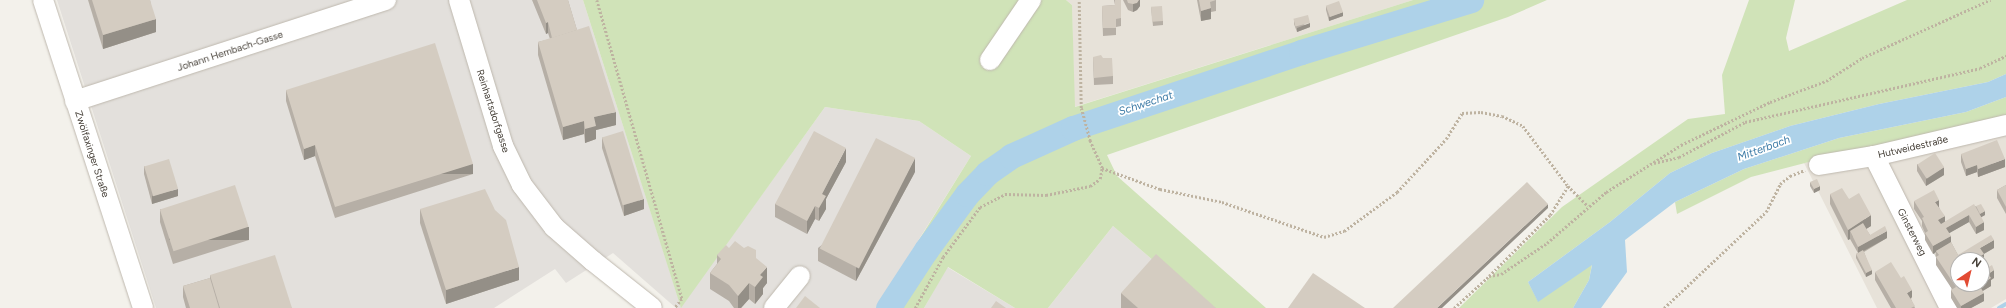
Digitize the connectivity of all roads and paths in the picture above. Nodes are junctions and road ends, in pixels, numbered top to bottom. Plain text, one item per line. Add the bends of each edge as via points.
1 (43, 0) edge
2 (386, 0) edge
3 (459, 0) edge
4 (597, 0) edge
5 (1031, 0) edge
6 (1079, 0) edge
7 (1990, 0) edge
8 (2006, 56) edge
9 (990, 60) dead end
10 (75, 101) junction
11 (2005, 127) edge
12 (1874, 156) junction
13 (1652, 163) junction
14 (1819, 165) joint
15 (1102, 168) junction
16 (1568, 186) junction
17 (1588, 206) junction
18 (800, 276) dead end
19 (1489, 276) junction
20 (143, 308) edge
21 (652, 308) edge
22 (675, 308) edge
23 (774, 308) edge
24 (915, 308) edge
25 (1454, 308) edge
26 (1664, 308) edge
27 (1950, 308) edge

1 - 10 street, Zwölfaxinger Straße
2 - 10 street, Johann Hembach-Gasse
3 - 21 street, Reinhartsdorfgasse via 503,146 522,185 554,227
4 - 22 path via 682,299
5 - 9 street
6 - 15 path via 1081,108 1090,141
7 - 13 path via 1862,58 1826,81 1763,105 1681,145
8 - 13 path via 1980,68 1745,122 1679,157
10 - 20 street, Zwölfaxinger Straße
11 - 12 street, Hutweidestraße
12 - 14 street, Hutweidestraße
12 - 27 street, Ginsterweg
13 - 17 path
14 - 26 path via 1790,176 1780,184 1766,212
15 - 16 path via 1160,189 1222,202 1324,237 1344,231 1397,192 1446,139 1462,113 1481,112 1502,116 1523,126
15 - 24 path via 1100,179 1090,186 1046,195 1005,194 980,207 943,257
16 - 17 path
16 - 19 path via 1550,215
17 - 19 path via 1547,243 1501,274
18 - 23 street
19 - 25 path

